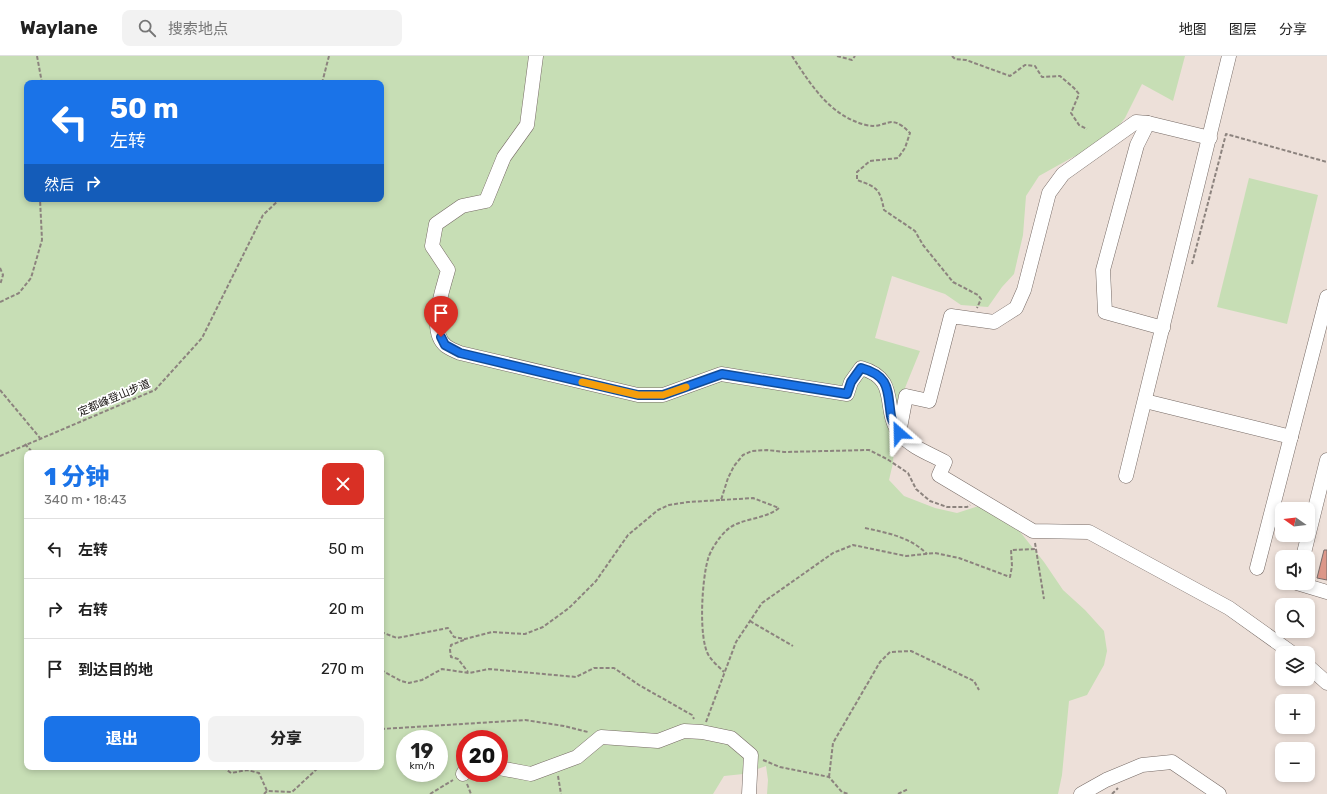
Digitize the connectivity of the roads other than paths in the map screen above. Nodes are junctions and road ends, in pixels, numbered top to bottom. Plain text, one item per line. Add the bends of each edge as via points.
1 (536, 56) edge
2 (1229, 56) edge
3 (1148, 123) junction
4 (1210, 138) junction
5 (1327, 297) edge
6 (1163, 328) junction
7 (1323, 329) edge
8 (1145, 401) junction
9 (899, 433) junction
10 (1290, 437) junction
11 (1327, 460) edge
12 (1126, 476) dead end
13 (1305, 550) edge
14 (1257, 568) dead end
15 (1315, 588) edge
16 (1327, 592) edge
17 (1282, 646) edge
18 (1315, 672) edge
19 (1327, 683) edge
20 (508, 770) edge
21 (749, 794) edge
22 (1081, 794) edge
23 (1219, 794) edge

1 - 9 street via 527,125 504,157 486,201 462,206 436,224 432,246 448,270 436,314 437,330 445,345 460,353 638,395 663,395 722,374 847,394 851,382 861,368 872,371 885,383 890,398 891,418
2 - 4 street
3 - 4 street
3 - 6 street via 1137,146 1103,270 1105,312
3 - 9 street via 1136,122 1063,174 1049,193 1024,290 1016,308 994,322 951,316 929,400 906,396
4 - 6 street
5 - 7 street
6 - 8 street
7 - 10 street
8 - 10 street
8 - 12 street
9 - 17 street via 907,441 945,462 939,475 1033,531 1088,532 1230,608
10 - 14 street
11 - 13 street
15 - 16 street
18 - 19 street
20 - 21 street via 531,774 577,757 601,737 658,741 684,731 702,732 731,738 751,756
22 - 23 street via 1142,765 1172,762

